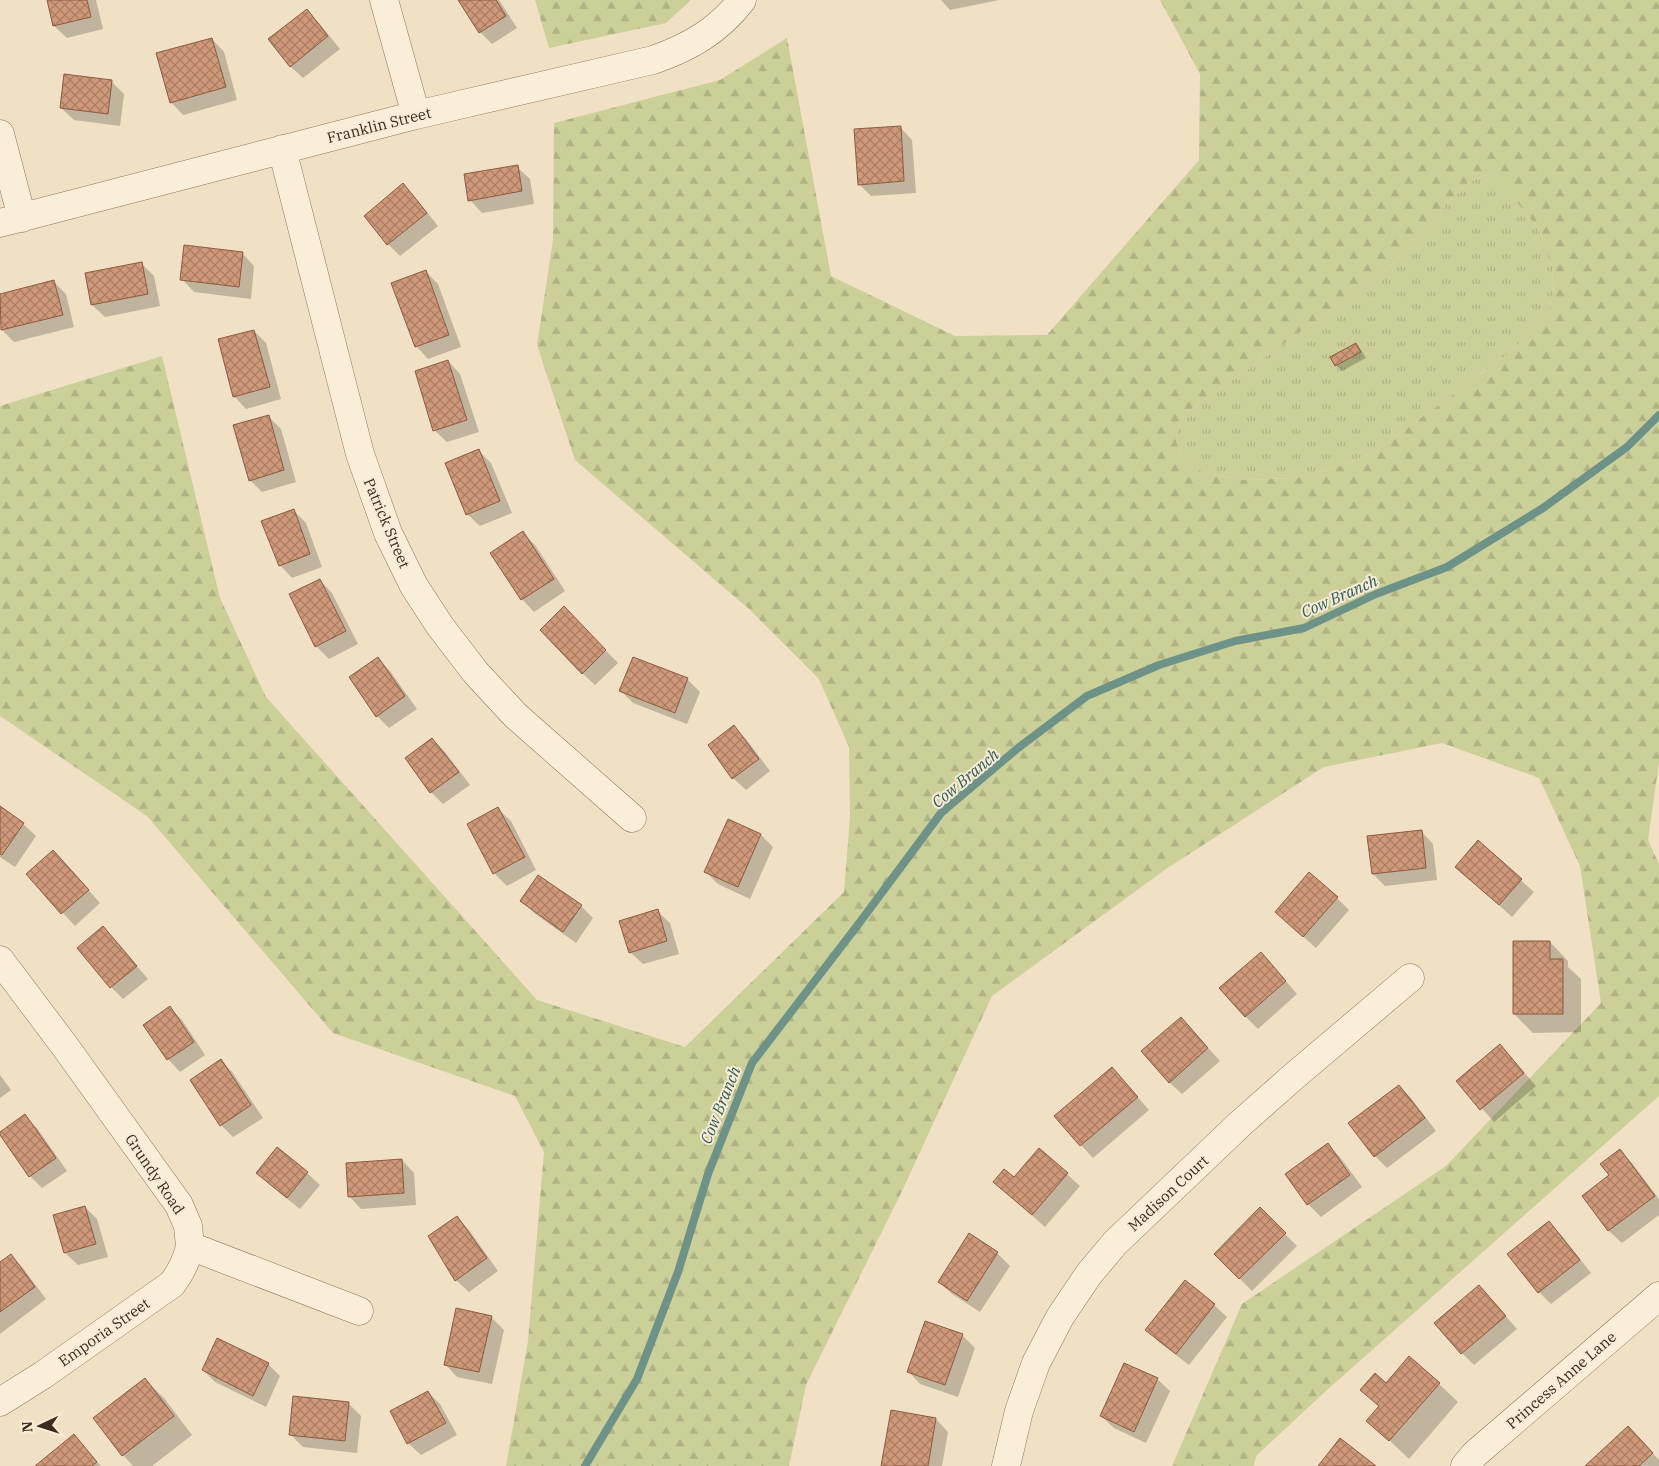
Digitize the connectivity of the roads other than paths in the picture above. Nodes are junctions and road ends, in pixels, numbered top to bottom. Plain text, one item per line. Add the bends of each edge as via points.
1 (384, 0) edge
2 (742, 0) edge
3 (416, 115) junction
4 (0, 134) edge
5 (282, 149) junction
6 (11, 220) edge
7 (632, 818) dead end
8 (0, 960) edge
9 (1410, 978) dead end
10 (190, 1246) junction
11 (1659, 1296) edge
12 (359, 1311) dead end
13 (0, 1402) edge
14 (1006, 1466) edge
15 (1465, 1466) edge

1 - 3 street
2 - 3 street, Franklin Street via 706,35 662,57
3 - 5 street, Franklin Street
4 - 6 street
5 - 6 street, Franklin Street
5 - 7 street, Patrick Street via 360,454 388,533 414,586 476,673 516,716
8 - 10 street, Grundy Road via 179,1205 188,1226
9 - 14 street, Madison Court via 1241,1123 1115,1243 1089,1274 1060,1317 1036,1363 1019,1411
10 - 12 street
10 - 13 street, Emporia Street via 182,1272 172,1284 44,1375
11 - 15 street, Princess Anne Lane

